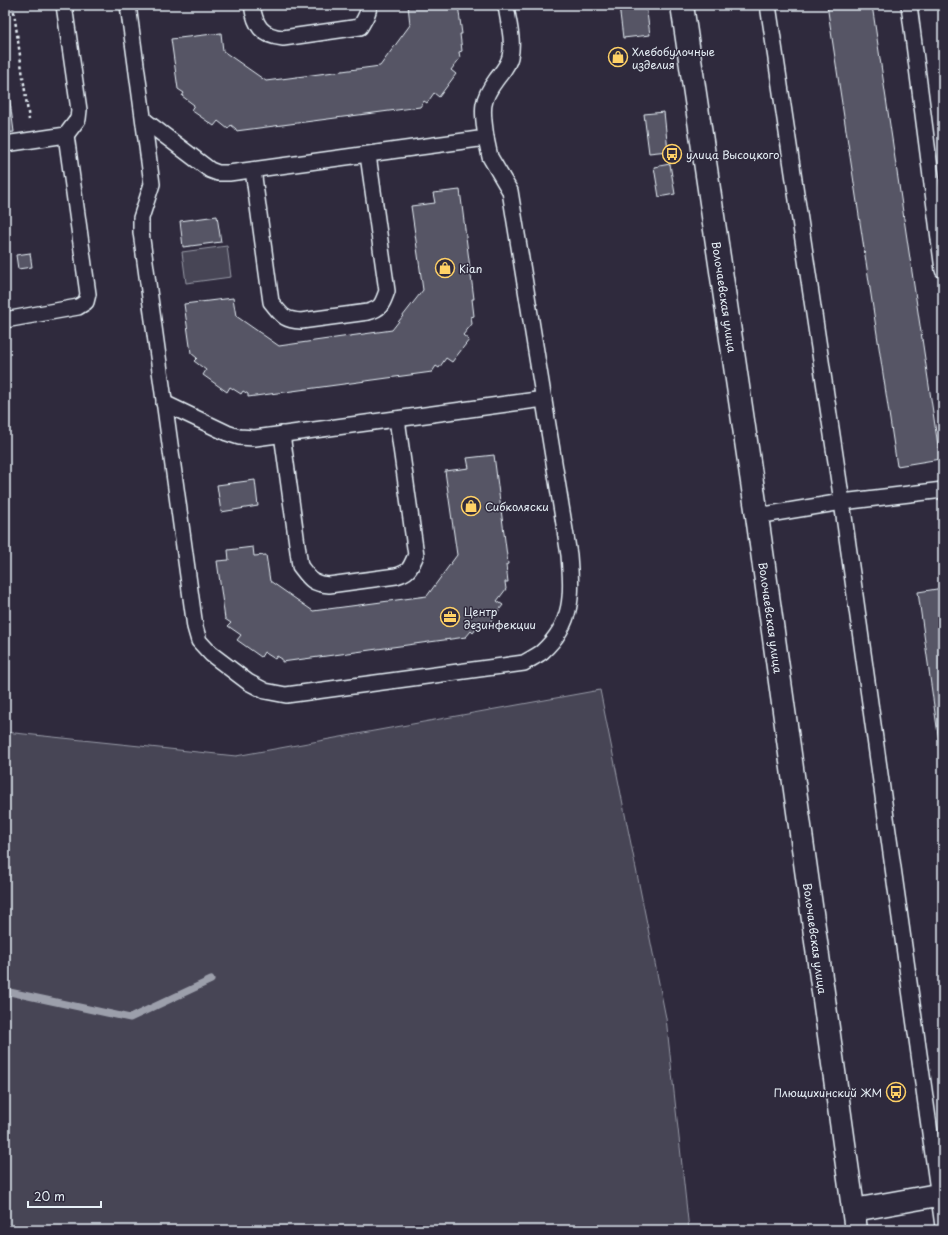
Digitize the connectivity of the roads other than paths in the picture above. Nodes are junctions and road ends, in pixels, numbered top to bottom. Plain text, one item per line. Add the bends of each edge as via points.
1 (64, 5) edge
2 (128, 5) edge
3 (252, 5) edge
4 (369, 5) edge
5 (506, 5) edge
6 (682, 5) edge
7 (768, 5) edge
8 (909, 5) edge
9 (144, 120) junction
10 (66, 135) junction
11 (486, 138) junction
12 (5, 144) edge
13 (368, 154) junction
14 (253, 170) junction
15 (943, 270) edge
16 (5, 320) edge
17 (544, 399) junction
18 (164, 403) junction
19 (397, 418) junction
20 (282, 434) junction
21 (943, 490) edge
22 (842, 502) junction
23 (757, 516) junction
24 (941, 1194) edge
25 (855, 1220) edge
26 (943, 1226) edge

1 - 10 lane via 79,110 78,119
2 - 9 lane
3 - 4 lane via 254,19 265,33 283,38 360,26 370,8
5 - 11 lane via 512,46 510,58 484,100
6 - 23 street, Волочаевская улица
7 - 22 lane
8 - 15 lane
9 - 14 lane via 210,170 218,173
9 - 18 lane via 152,184 141,218 141,232
10 - 12 lane
10 - 16 lane via 88,294 86,302 78,307
11 - 13 lane
11 - 17 lane via 490,157 510,191
13 - 14 lane
13 - 14 lane via 387,291 377,309 368,312 301,321 282,316 272,302
17 - 18 lane via 572,588 567,617 554,640 541,653 524,663 286,695 265,691 248,682 211,654 199,641
17 - 19 lane
18 - 20 lane via 239,437 255,438
19 - 20 lane
19 - 20 lane via 416,555 406,574 329,586 311,580 300,566
21 - 22 lane
22 - 23 lane
22 - 24 lane
23 - 25 street, Волочаевская улица
24 - 25 street
24 - 26 lane

